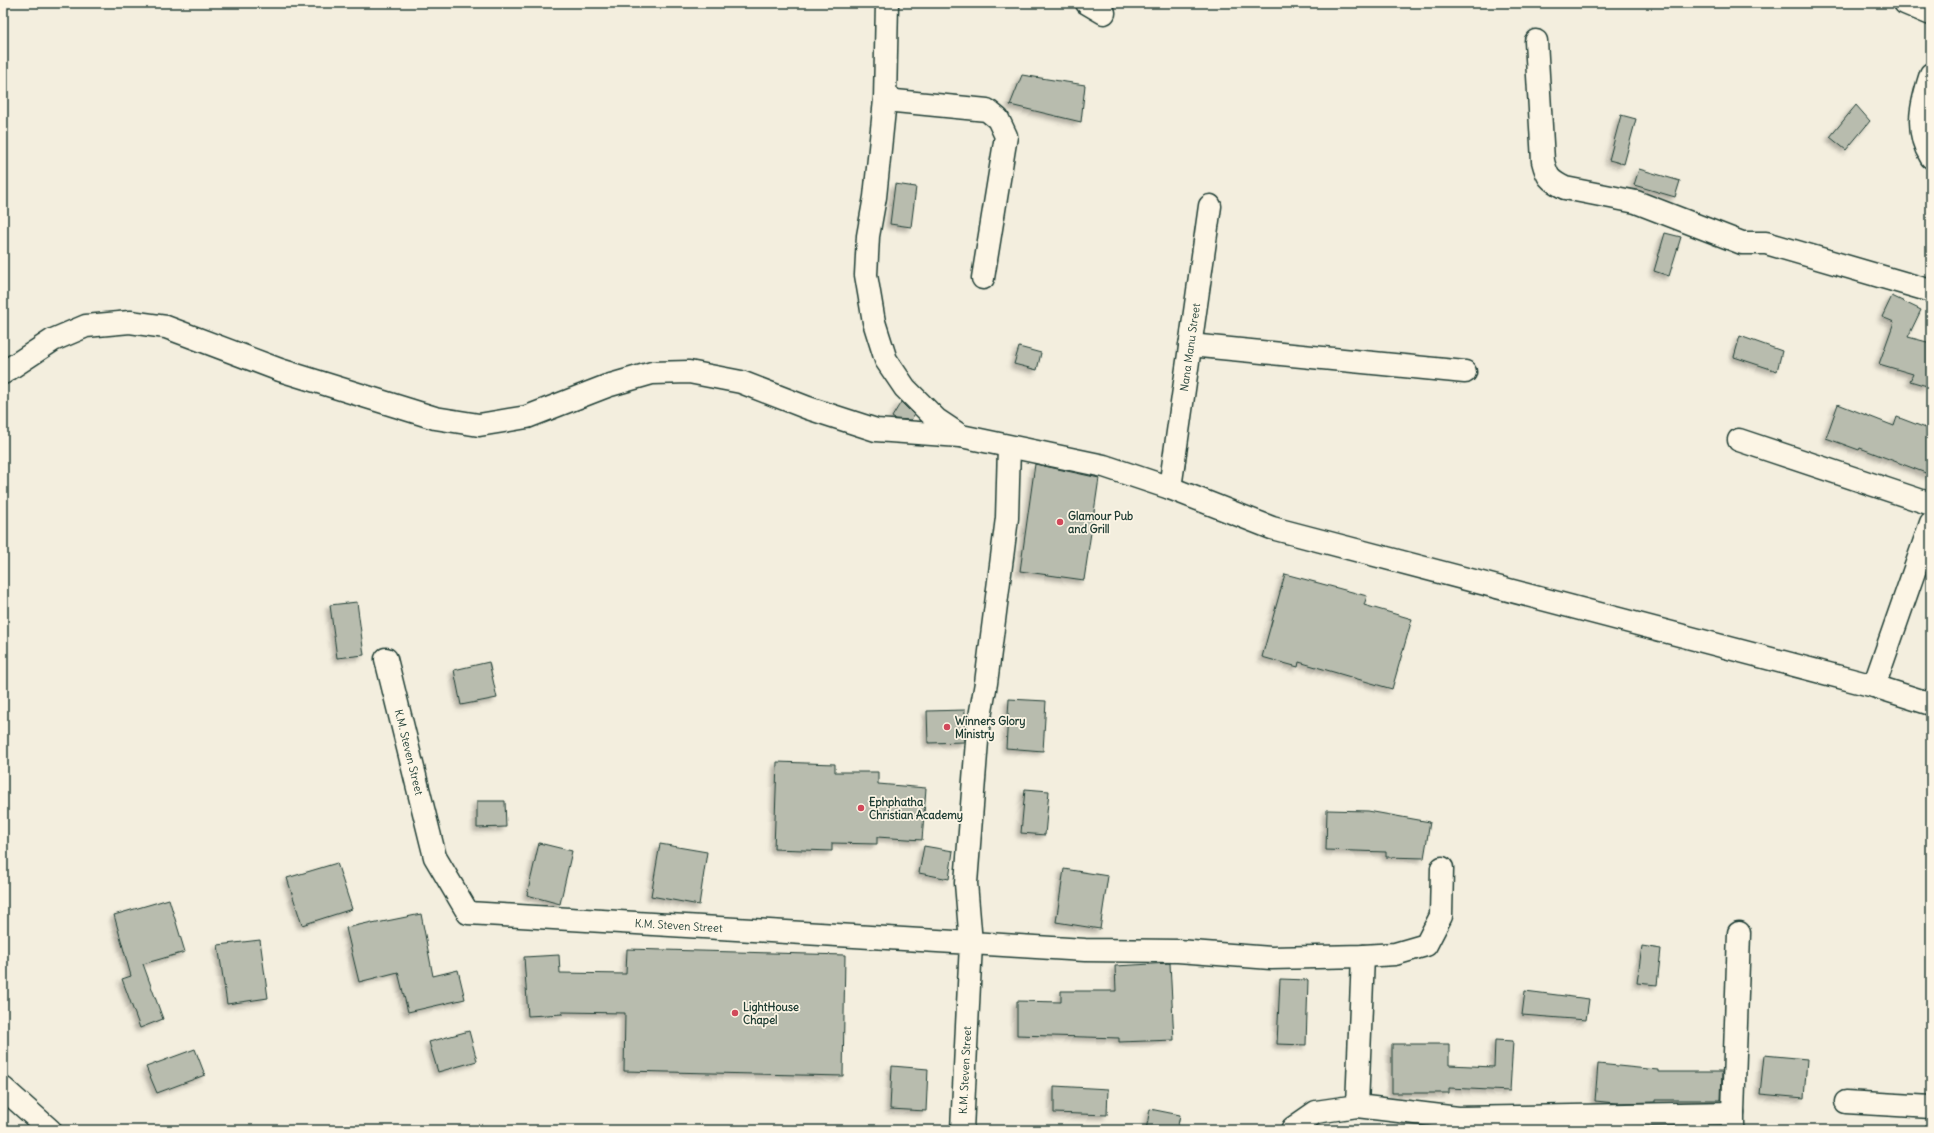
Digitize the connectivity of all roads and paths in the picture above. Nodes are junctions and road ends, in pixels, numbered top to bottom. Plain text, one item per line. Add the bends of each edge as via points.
1 (887, 3) edge
2 (1905, 3) edge
3 (1931, 14) edge
4 (1536, 41) dead end
5 (1931, 74) edge
6 (885, 100) junction
7 (1931, 157) edge
8 (1210, 206) dead end
9 (983, 278) dead end
10 (1931, 291) edge
11 (1190, 345) junction
12 (1465, 372) dead end
13 (3, 373) edge
14 (961, 436) junction
15 (1739, 440) dead end
16 (1009, 447) junction
17 (1170, 488) junction
18 (1931, 504) edge
19 (1931, 523) edge
20 (386, 658) dead end
21 (1874, 686) junction
22 (1931, 704) edge
23 (1442, 868) dead end
24 (1739, 933) dead end
25 (971, 943) junction
26 (1362, 956) junction
27 (3, 1088) edge
28 (1846, 1102) dead end
29 (1357, 1106) junction
30 (1931, 1107) edge
31 (1733, 1122) edge
32 (50, 1130) edge
33 (962, 1130) edge
34 (1292, 1130) edge

1 - 6 street
2 - 3 street
4 - 10 street via 1543,161 1550,179 1555,183 1564,188 1636,202 1742,243 1766,243
5 - 7 street via 1921,106 1925,147
6 - 9 street via 987,110 998,119 1006,136
6 - 14 street via 875,197 868,236 866,275 874,322 886,360 905,388 937,420
8 - 11 street, Nana Manu Street
11 - 12 street
11 - 17 street, Nana Manu Street
13 - 14 street via 53,340 86,326 130,322 166,327 280,370 435,418 480,425 527,417 607,386 652,373 689,372 741,382 808,408 876,430
14 - 16 street
15 - 18 street
16 - 17 street via 1104,466
16 - 25 street via 1007,518 978,728 966,883
17 - 21 street via 1272,528
19 - 21 street
20 - 25 street, K.M. Steven Street via 435,857 468,913
21 - 22 street
23 - 26 street via 1441,916 1426,945 1395,954
24 - 31 street
25 - 26 street via 1085,950 1178,951 1271,958
25 - 33 street, K.M. Steven Street
26 - 29 street
27 - 32 street
28 - 30 street
29 - 31 street via 1458,1118
29 - 34 street via 1316,1112

